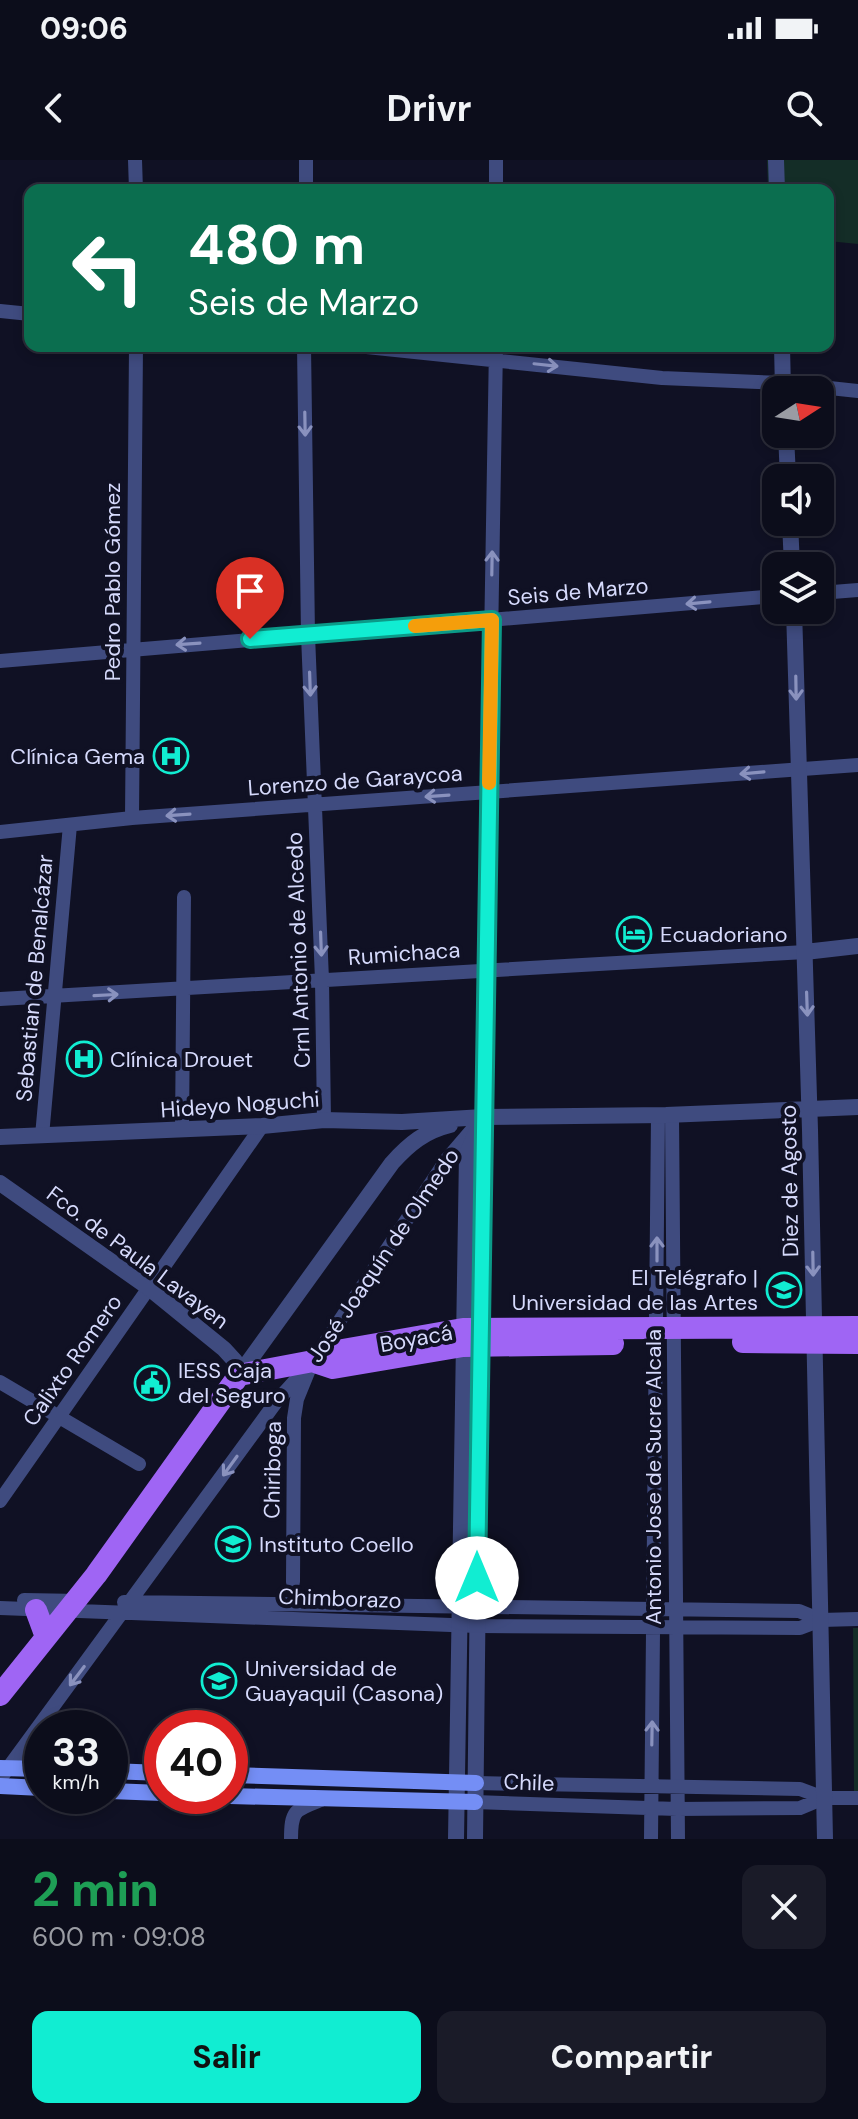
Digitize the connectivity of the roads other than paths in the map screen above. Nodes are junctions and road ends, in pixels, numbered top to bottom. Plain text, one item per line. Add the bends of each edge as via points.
1 (135, 160) edge
2 (306, 160) edge
3 (496, 160) edge
4 (776, 160) edge
5 (136, 184) edge
6 (306, 184) edge
7 (496, 184) edge
8 (777, 184) edge
9 (0, 311) edge
10 (24, 313) edge
11 (136, 352) edge
12 (304, 352) edge
13 (782, 352) edge
14 (496, 353) edge
15 (783, 376) edge
16 (762, 385) edge
17 (834, 389) edge
18 (858, 391) edge
19 (858, 590) edge
20 (834, 592) edge
21 (762, 597) edge
22 (492, 620) junction
23 (794, 624) edge
24 (308, 635) junction
25 (133, 648) junction
26 (0, 661) edge
27 (858, 765) edge
28 (798, 770) junction
29 (489, 793) junction
30 (315, 804) junction
31 (132, 818) junction
32 (70, 825) junction
33 (0, 832) edge
34 (184, 897) dead end
35 (858, 946) edge
36 (805, 952) junction
37 (485, 969) junction
38 (322, 980) junction
39 (184, 990) junction
40 (55, 998) junction
41 (0, 999) edge
42 (858, 1107) edge
43 (810, 1109) junction
44 (665, 1115) junction
45 (483, 1117) junction
46 (324, 1120) junction
47 (262, 1126) junction
48 (182, 1130) junction
49 (42, 1136) junction
50 (0, 1137) edge
51 (0, 1183) edge
52 (149, 1288) junction
53 (858, 1327) edge
54 (815, 1335) junction
55 (665, 1336) junction
56 (471, 1338) junction
57 (858, 1343) edge
58 (313, 1361) junction
59 (239, 1375) junction
60 (0, 1382) edge
61 (59, 1417) junction
62 (139, 1464) dead end
63 (0, 1501) edge
64 (293, 1582) dead end
65 (0, 1599) edge
66 (477, 1607) junction
67 (0, 1608) edge
68 (653, 1608) junction
69 (676, 1609) junction
70 (36, 1610) junction
71 (67, 1611) junction
72 (124, 1612) junction
73 (459, 1617) junction
74 (858, 1619) edge
75 (821, 1620) junction
76 (477, 1626) junction
77 (653, 1626) junction
78 (676, 1626) junction
79 (46, 1637) junction
80 (0, 1695) edge
81 (24, 1770) edge
82 (3, 1772) edge
83 (248, 1776) edge
84 (457, 1782) junction
85 (476, 1783) junction
86 (0, 1786) edge
87 (24, 1787) edge
88 (652, 1787) junction
89 (677, 1788) junction
90 (248, 1796) edge
91 (325, 1798) junction
92 (824, 1798) junction
93 (858, 1798) edge
94 (457, 1802) junction
95 (475, 1802) junction
96 (651, 1808) junction
97 (677, 1809) junction
98 (291, 1839) edge
99 (456, 1839) edge
100 (475, 1839) edge
101 (651, 1839) edge
102 (678, 1839) edge
103 (825, 1839) edge

1 - 5 street
2 - 6 street
3 - 7 street
4 - 8 street
9 - 10 street
11 - 25 street, Pedro Pablo Gómez
12 -> 24 street, Crnl Antonio de Alcedo
13 - 15 street
14 -> 16 street via 662,378
22 -> 14 street
17 - 18 street
19 - 20 street
21 -> 22 street, Seis de Marzo
22 - 24 street, Seis de Marzo
22 - 29 street
23 -> 28 street, Diez de Agosto
24 -> 25 street, Seis de Marzo
24 -> 30 street, Crnl Antonio de Alcedo
25 - 26 street, Seis de Marzo
25 - 31 street, Pedro Pablo Gómez
27 - 28 street, Lorenzo de Garaycoa
28 -> 29 street, Lorenzo de Garaycoa
28 - 36 street, Diez de Agosto
29 -> 30 street, Lorenzo de Garaycoa
29 - 37 street
30 -> 31 street, Lorenzo de Garaycoa
30 -> 38 street, Crnl Antonio de Alcedo
31 - 32 street, Lorenzo de Garaycoa
32 - 33 street, Lorenzo de Garaycoa
32 - 40 street, Sebastian de Benalcázar
34 - 39 street
35 - 36 street, Rumichaca
36 - 37 street, Rumichaca
36 -> 43 street, Diez de Agosto
37 - 38 street, Rumichaca
37 - 45 street
38 - 39 street, Rumichaca
38 - 46 street, Crnl Antonio de Alcedo
40 -> 39 street, Rumichaca
39 - 48 street
40 - 41 street, Rumichaca
40 - 49 street, Sebastian de Benalcázar
42 - 43 street
43 - 44 street
43 -> 54 street, Diez de Agosto
44 - 45 street
55 -> 44 street, Antonio Jose de Sucre Alcala
45 - 46 street, Hideyo Noguchi
45 - 56 street
45 - 58 street, José Joaquín de Olmedo via 447,1159
45 - 59 street, José Joaquín de Olmedo via 435,1128 404,1149
46 - 47 street, Hideyo Noguchi
47 - 48 street, Hideyo Noguchi
47 - 52 street, Calixto Romero
48 - 49 street, Hideyo Noguchi
49 - 50 street, Hideyo Noguchi
51 - 52 street, Fco. de Paula Lavayen
52 - 59 street, Fco. de Paula Lavayen via 224,1349
52 - 61 street, Calixto Romero
53 - 54 main road, Boyacá
54 - 55 main road, Boyacá
54 - 57 main road, Boyacá
54 - 75 street, Diez de Agosto
55 - 56 main road, Boyacá
55 - 68 street, Antonio Jose de Sucre Alcala
55 - 69 street, Antonio Jose de Sucre Alcala
56 - 58 main road, Boyacá via 333,1368
56 - 66 street
56 - 73 street
58 - 59 main road, Boyacá
58 - 64 street, Chiriboga via 295,1408
58 -> 72 street, José Joaquín de Olmedo via 276,1402
59 - 71 main road, José Joaquín de Olmedo
60 - 61 street
61 - 62 street
61 - 63 street, Calixto Romero
65 - 73 street, Chimborazo via 352,1607
66 - 68 street, Chimborazo
66 - 73 street, Chimborazo
66 - 76 street
67 - 70 street, Chimborazo
68 - 69 street, Chimborazo
68 - 77 street, Antonio Jose de Sucre Alcala
69 - 75 street, Chimborazo via 799,1611
69 - 78 street, Antonio Jose de Sucre Alcala
70 - 71 street, Chimborazo
70 - 79 main road
71 - 72 street, Chimborazo
71 - 79 main road, José Joaquín de Olmedo
72 - 73 street, Chimborazo
72 -> 82 street, José Joaquín de Olmedo
73 - 76 street, Chimborazo
73 - 84 street
74 - 75 street, Chimborazo
75 - 78 street, Chimborazo via 800,1628
75 - 92 street, Diez de Agosto
76 - 77 street, Chimborazo
76 - 85 street
77 - 78 street, Chimborazo
88 -> 77 street, Antonio Jose de Sucre Alcala
78 - 89 street, Antonio Jose de Sucre Alcala
79 - 80 main road, José Joaquín de Olmedo
81 - 82 main road
83 - 84 main road, Chile
84 - 85 main road, Chile
84 - 94 street
85 - 88 street, Chile
85 - 95 street
86 - 87 main road
88 - 89 street, Chile
88 - 96 street, Antonio Jose de Sucre Alcala
89 - 92 street, Chile via 800,1789
89 - 97 street, Antonio Jose de Sucre Alcala
90 - 91 main road, Chile
91 - 94 main road, Chile
91 - 98 street via 292,1815
92 - 93 street, Chile
92 - 97 street, Chile via 800,1808
92 - 103 street, Diez de Agosto
94 - 95 main road, Chile
94 - 99 street
95 - 96 street, Chile
95 - 100 street
96 - 97 street, Chile
96 - 101 street, Antonio Jose de Sucre Alcala
97 - 102 street, Antonio Jose de Sucre Alcala

